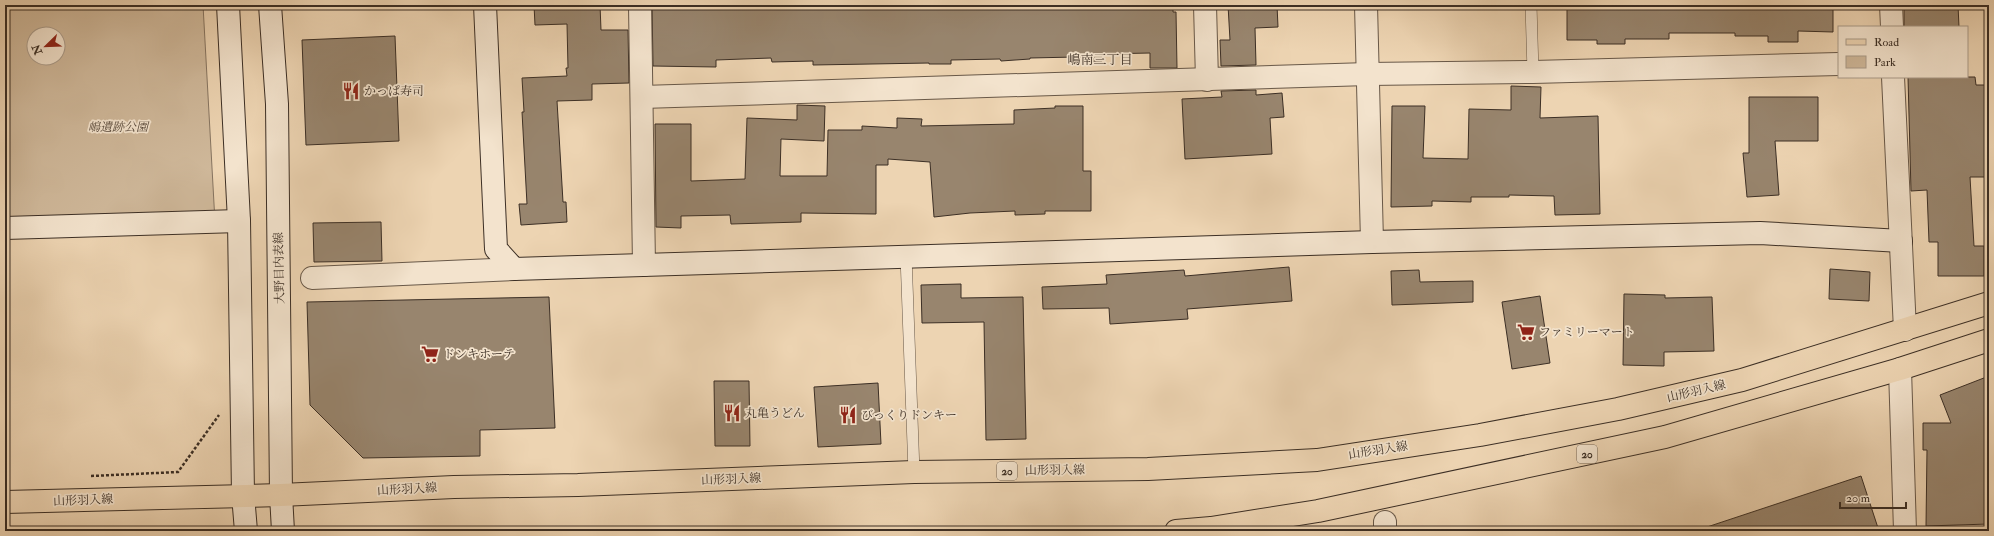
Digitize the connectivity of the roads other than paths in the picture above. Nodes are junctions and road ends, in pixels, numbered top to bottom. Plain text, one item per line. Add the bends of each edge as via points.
1 (228, 5) edge
2 (270, 5) edge
3 (485, 5) edge
4 (640, 5) edge
5 (1206, 5) edge
6 (1366, 5) edge
7 (1531, 5) edge
8 (1891, 5) edge
9 (1892, 26) edge
10 (1838, 64) edge
11 (1532, 72) junction
12 (1368, 74) junction
13 (1893, 78) edge
14 (1207, 80) junction
15 (642, 97) junction
16 (239, 221) junction
17 (5, 228) edge
18 (1901, 241) junction
19 (1372, 242) junction
20 (906, 256) junction
21 (644, 265) junction
22 (514, 269) junction
23 (312, 278) dead end
24 (1989, 303) edge
25 (1905, 330) junction
26 (1989, 340) edge
27 (1900, 369) junction
28 (914, 472) junction
29 (243, 495) junction
30 (281, 495) junction
31 (5, 502) edge
32 (246, 531) edge
33 (284, 531) edge
34 (1176, 531) edge
35 (1905, 531) edge

1 - 16 street
2 - 30 street, 大野目内表線 via 277,104
3 - 22 street via 496,248
4 - 15 street
5 - 14 street
6 - 12 street
7 - 11 lane
8 - 9 street
10 - 11 street
11 - 12 street
12 - 14 street
12 - 19 street
13 - 18 street
14 - 15 street
15 - 21 street
16 - 17 street
16 - 29 street
18 - 19 street via 1760,233
18 - 25 street
19 - 20 street
20 - 21 street
20 - 28 lane
21 - 22 street
22 - 23 street
24 - 25 main road, 山形羽入線 / 20
25 - 28 main road, 山形羽入線 / 20 via 1742,380 1618,409 1480,435 1317,460 1148,469
26 - 27 main road, 20
27 - 34 main road, 20 via 1665,437 1318,511
27 - 35 street
28 - 30 main road, 山形羽入線 / 20
29 - 30 main road, 山形羽入線 / 20
29 - 31 main road, 山形羽入線 / 20
29 - 32 street
30 - 33 street, 大野目内表線

